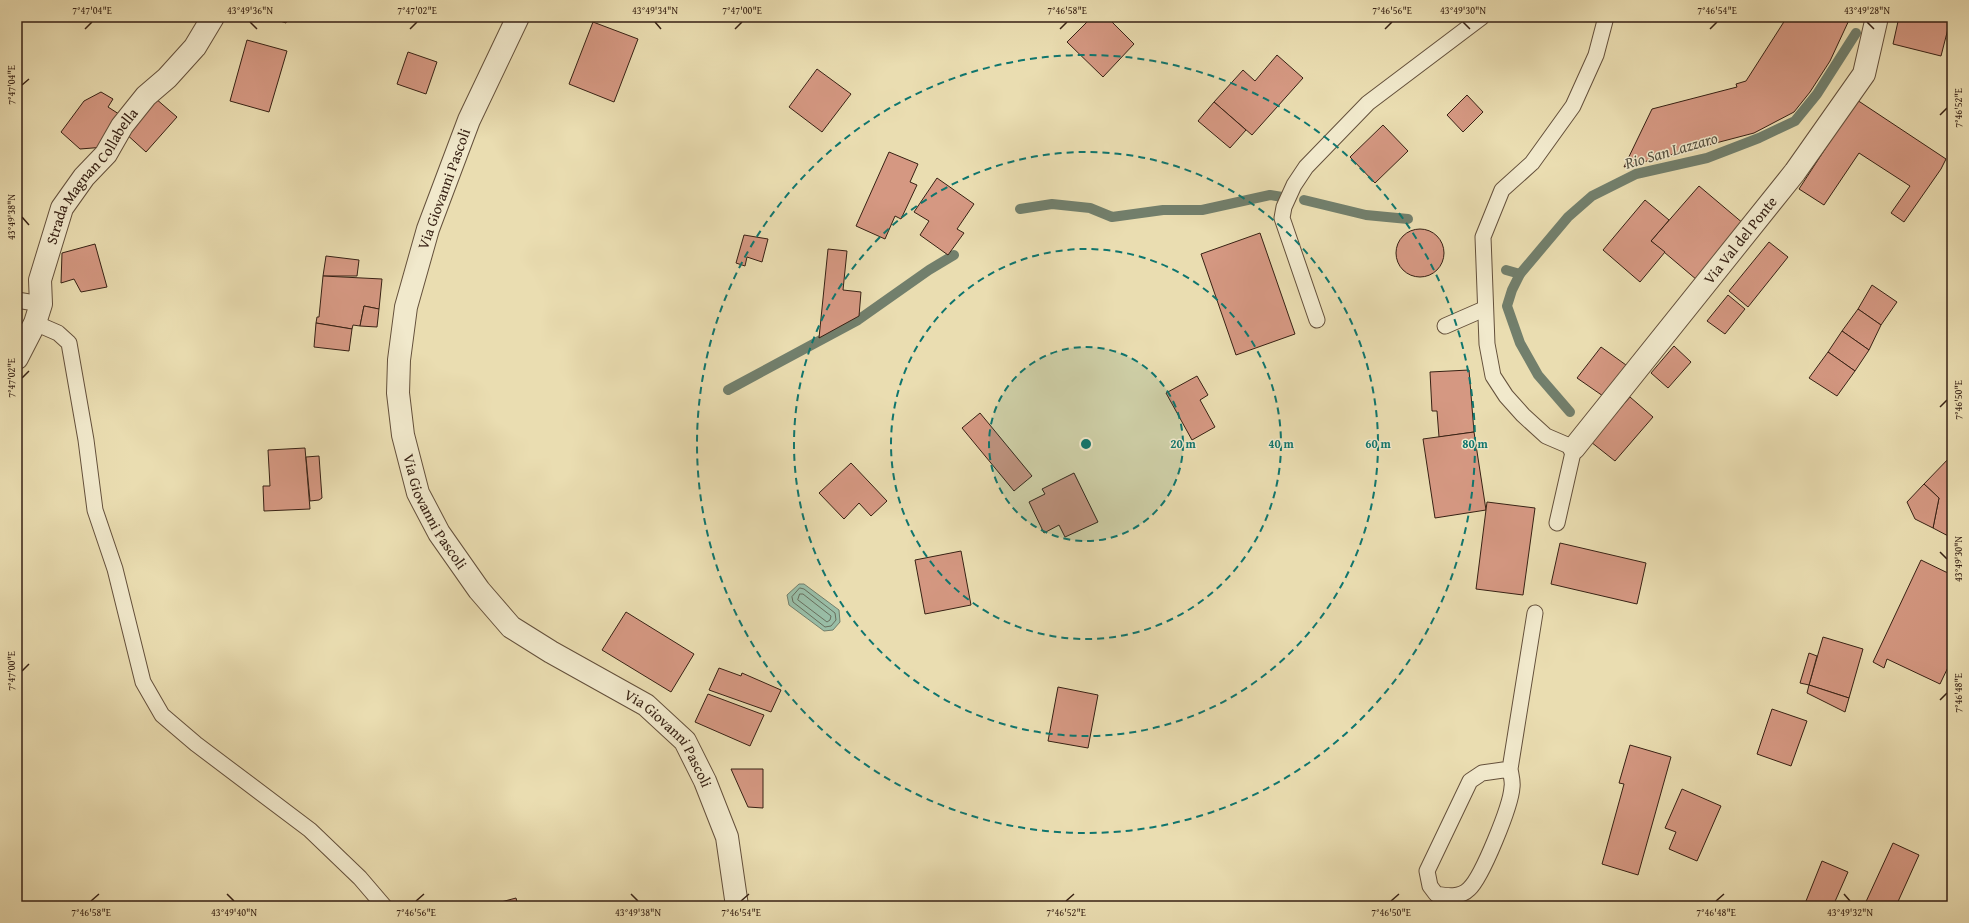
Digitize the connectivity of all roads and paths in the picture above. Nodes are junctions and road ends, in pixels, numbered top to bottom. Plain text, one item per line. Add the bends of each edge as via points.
1 (213, 17) edge
2 (518, 17) edge
3 (1482, 17) edge
4 (1606, 17) edge
5 (1877, 17) edge
6 (17, 300) edge
7 (1484, 309) junction
8 (38, 314) junction
9 (1317, 320) dead end
10 (1445, 326) dead end
11 (17, 358) edge
12 (1574, 448) junction
13 (1557, 523) dead end
14 (1535, 613) dead end
15 (1510, 769) junction
16 (384, 906) edge
17 (737, 906) edge

1 - 8 street, Strada Magnan Collabella via 195,48 146,96 122,126 106,154 70,195 62,208 40,280
2 - 17 street, Via Giovanni Pascoli via 466,128 428,229 406,307 398,386 403,435 418,493 439,534 479,590 511,627 646,705 684,741 705,781 726,837
3 - 9 lane via 1368,103 1306,167 1294,185 1282,218
4 - 7 lane via 1596,55 1573,106 1532,163 1502,190 1483,237
5 - 12 street, Via Val del Ponte via 1864,74 1860,80 1795,172
6 - 8 lane
7 - 10 lane
7 - 12 lane via 1493,376 1506,396 1546,436
8 - 11 street, Strada Magnan Collabella
8 - 16 lane via 69,343 95,510 115,569 143,682 162,715 196,744 310,830 360,878
12 - 13 lane
14 - 15 lane
15 - 15 lane via 1482,773 1470,781 1427,871 1430,886 1436,894 1452,897 1469,890 1484,864 1508,810 1512,787

